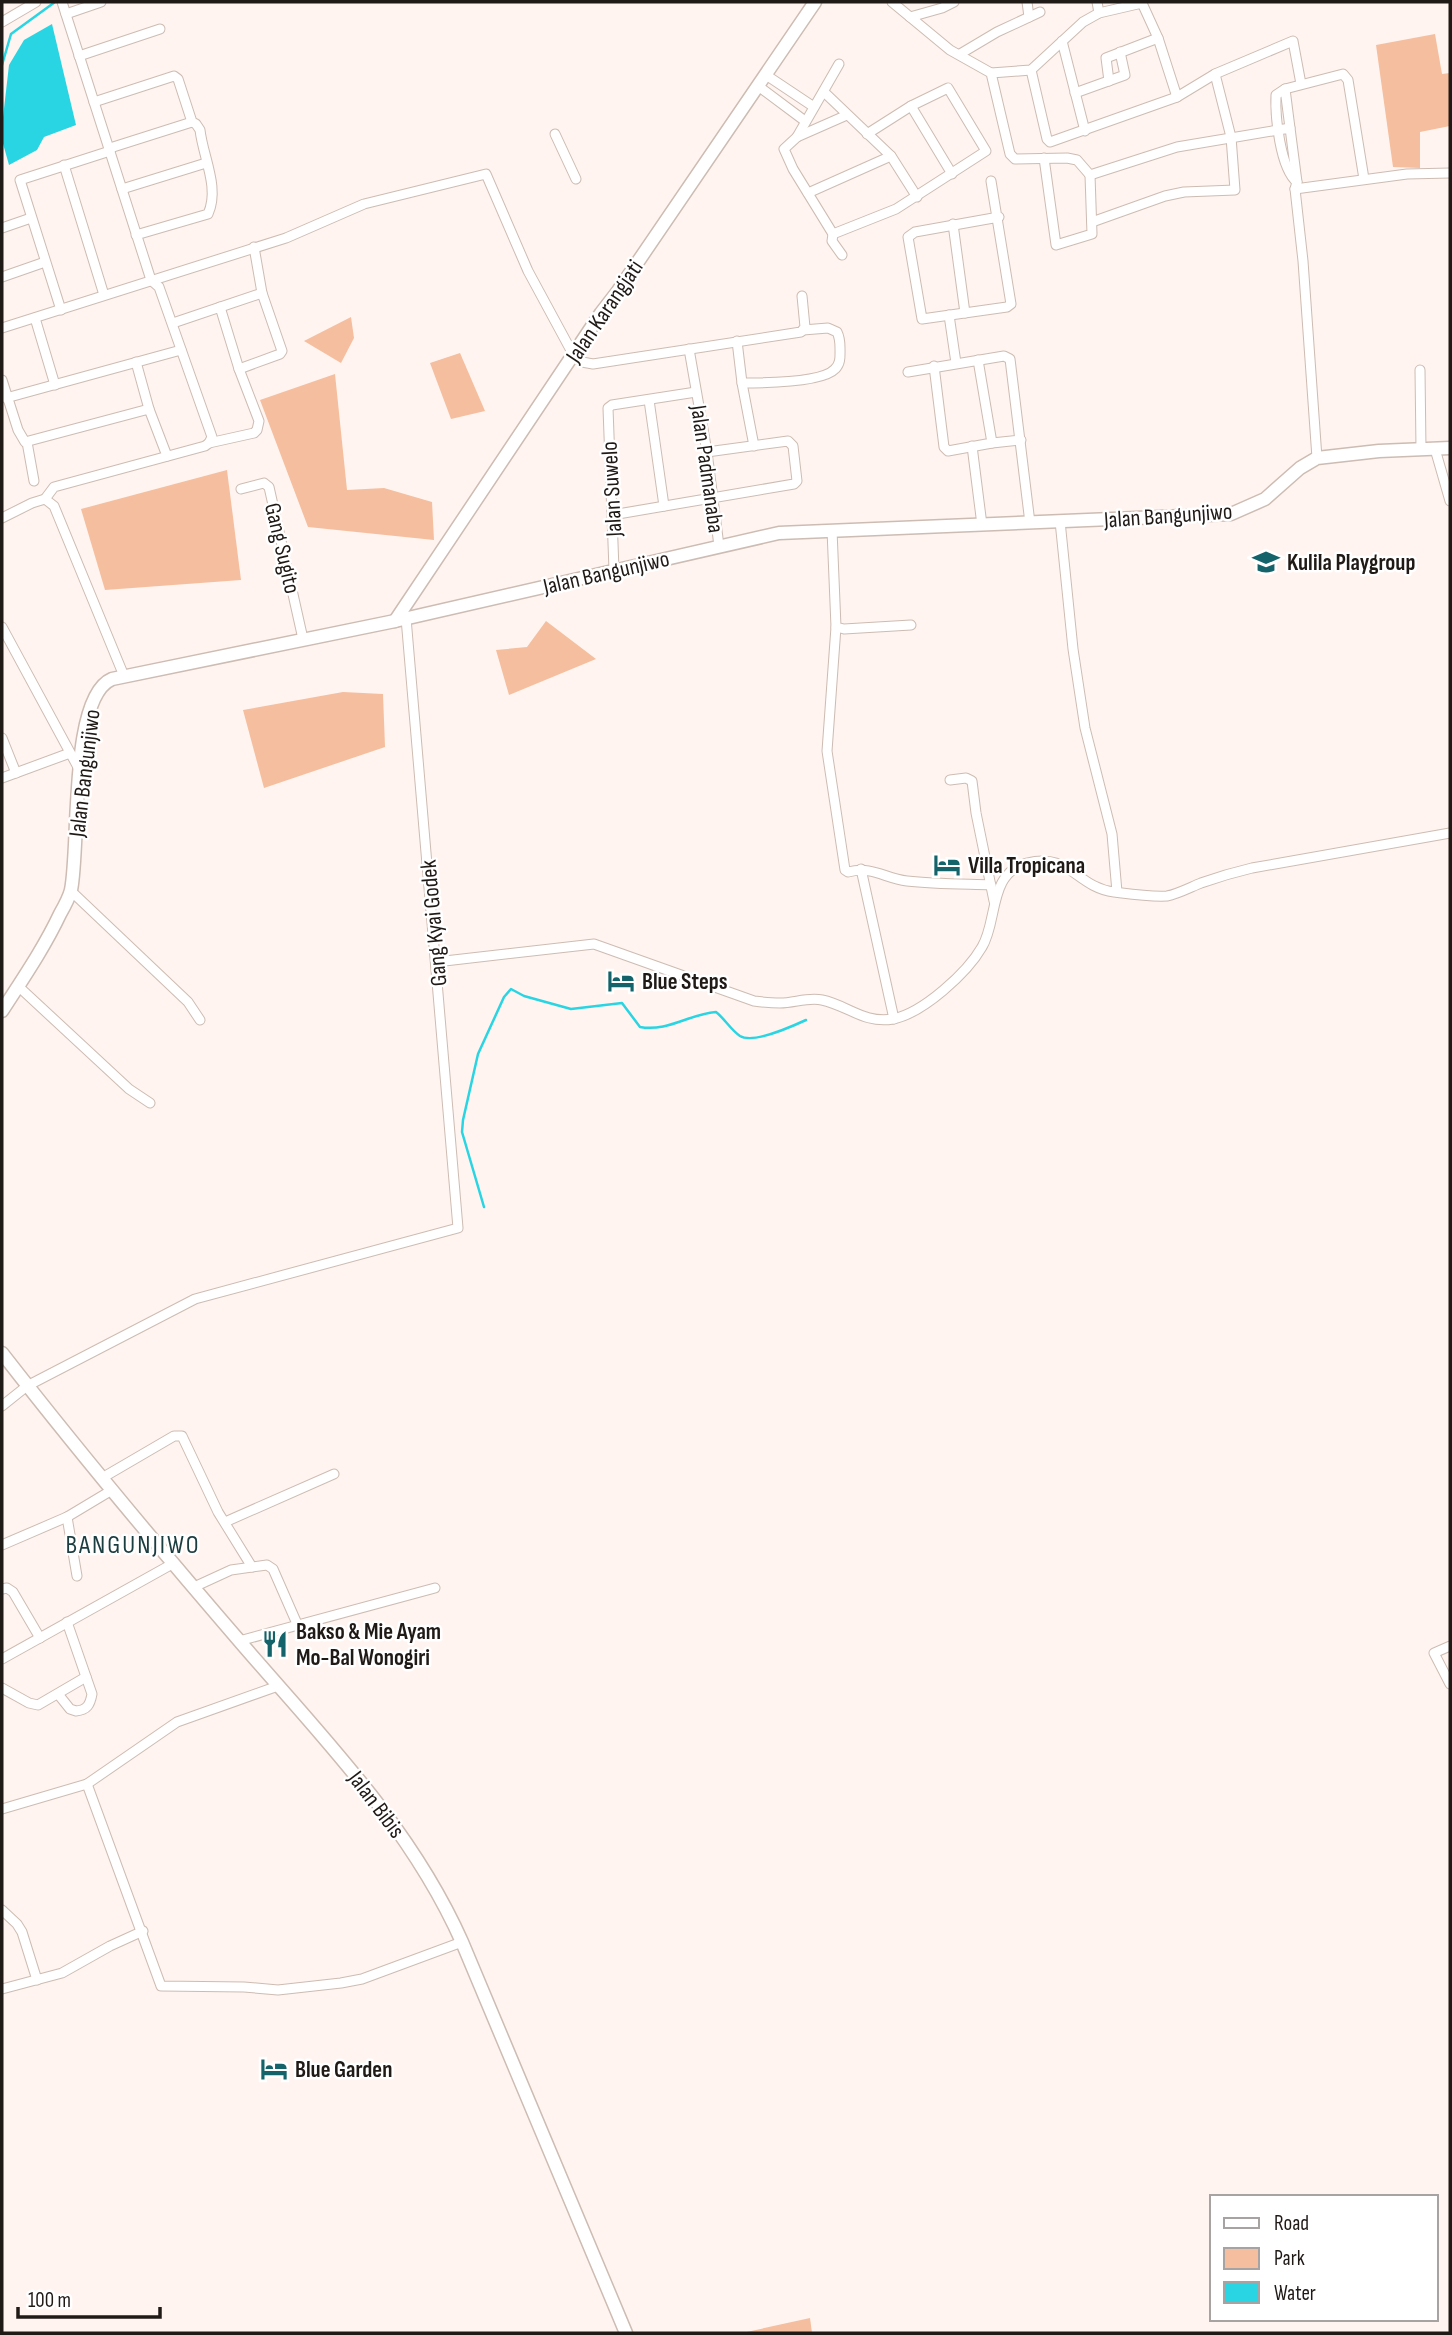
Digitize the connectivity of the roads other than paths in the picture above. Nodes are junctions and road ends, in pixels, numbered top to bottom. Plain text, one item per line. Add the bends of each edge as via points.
1 (36, 2) edge
2 (62, 2) edge
3 (101, 2) edge
4 (815, 2) edge
5 (892, 2) edge
6 (954, 2) edge
7 (1027, 2) edge
8 (1097, 2) edge
9 (941, 5) edge
10 (23, 6) edge
11 (1040, 12) dead end
12 (1098, 13) junction
13 (66, 14) junction
14 (910, 17) junction
15 (1029, 17) junction
16 (2, 22) edge
17 (160, 29) dead end
18 (1158, 38) junction
19 (1062, 41) junction
20 (1120, 52) junction
21 (960, 54) junction
22 (79, 56) junction
23 (839, 64) dead end
24 (1031, 70) junction
25 (991, 74) junction
26 (1215, 74) junction
27 (762, 81) junction
28 (1109, 81) junction
29 (1301, 84) junction
30 (1285, 89) junction
31 (824, 92) junction
32 (1075, 93) junction
33 (1177, 97) junction
34 (94, 102) junction
35 (911, 106) junction
36 (814, 107) junction
37 (847, 115) junction
38 (192, 121) junction
39 (805, 121) junction
40 (1290, 128) junction
41 (1085, 131) junction
42 (1277, 131) junction
43 (555, 134) dead end
44 (867, 134) junction
45 (797, 137) junction
46 (1231, 137) junction
47 (110, 149) junction
48 (891, 156) junction
49 (1044, 158) junction
50 (206, 163) junction
51 (64, 165) junction
52 (1450, 173) edge
53 (952, 174) junction
54 (1090, 175) junction
55 (576, 179) dead end
56 (1364, 179) junction
57 (991, 181) dead end
58 (1296, 186) junction
59 (122, 189) junction
60 (808, 193) junction
61 (917, 197) junction
62 (999, 217) junction
63 (31, 218) junction
64 (1092, 222) junction
65 (953, 224) junction
66 (2, 228) edge
67 (833, 234) junction
68 (136, 235) junction
69 (254, 247) junction
70 (842, 256) dead end
71 (45, 262) junction
72 (2, 277) edge
73 (151, 281) junction
74 (262, 293) junction
75 (104, 295) junction
76 (802, 296) dead end
77 (220, 307) junction
78 (61, 310) junction
79 (965, 313) junction
80 (949, 315) junction
81 (35, 318) junction
82 (173, 323) junction
83 (2, 328) edge
84 (803, 330) junction
85 (737, 341) junction
86 (689, 349) junction
87 (181, 350) junction
88 (574, 356) junction
89 (978, 360) junction
90 (136, 362) junction
91 (956, 363) junction
92 (934, 366) junction
93 (239, 369) junction
94 (1420, 370) dead end
95 (908, 372) dead end
96 (2, 380) edge
97 (742, 383) junction
98 (55, 384) junction
99 (696, 392) junction
100 (6, 398) junction
101 (649, 400) junction
102 (149, 409) junction
103 (1021, 440) junction
104 (27, 442) junction
105 (209, 443) junction
106 (992, 443) junction
107 (754, 446) junction
108 (972, 446) junction
109 (1450, 448) edge
110 (1428, 449) junction
111 (707, 452) junction
112 (167, 456) junction
113 (1317, 458) junction
114 (34, 481) dead end
115 (240, 489) dead end
116 (713, 498) junction
117 (45, 499) junction
118 (1450, 500) edge
119 (664, 506) junction
120 (612, 515) junction
121 (2, 518) edge
122 (1060, 521) junction
123 (1030, 523) junction
124 (982, 524) junction
125 (832, 530) junction
126 (719, 546) junction
127 (614, 570) junction
128 (401, 619) junction
129 (911, 625) dead end
130 (2, 626) edge
131 (836, 627) junction
132 (303, 639) junction
133 (124, 676) junction
134 (2, 738) edge
135 (70, 753) junction
136 (79, 769) junction
137 (16, 773) junction
138 (2, 778) edge
139 (950, 780) dead end
140 (1450, 833) edge
141 (861, 869) junction
142 (991, 885) junction
143 (71, 891) junction
144 (1117, 892) junction
145 (994, 901) junction
146 (436, 962) junction
147 (18, 986) junction
148 (2, 1011) edge
149 (894, 1019) junction
150 (200, 1020) dead end
151 (150, 1103) dead end
152 (2, 1353) edge
153 (27, 1386) junction
154 (2, 1406) edge
155 (334, 1474) dead end
156 (102, 1479) junction
157 (112, 1490) junction
158 (67, 1517) junction
159 (225, 1522) junction
160 (2, 1545) edge
161 (174, 1563) junction
162 (252, 1567) junction
163 (77, 1576) dead end
164 (194, 1587) junction
165 (435, 1588) dead end
166 (2, 1589) edge
167 (67, 1622) junction
168 (298, 1626) junction
169 (40, 1638) junction
170 (239, 1641) junction
171 (1450, 1646) edge
172 (2, 1658) edge
173 (86, 1677) junction
174 (1450, 1684) edge
175 (278, 1686) junction
176 (2, 1688) edge
177 (58, 1694) junction
178 (87, 1784) junction
179 (2, 1808) edge
180 (2, 1910) edge
181 (142, 1931) junction
182 (462, 1942) junction
183 (37, 1980) junction
184 (2, 1989) edge
185 (626, 2333) edge

1 - 10 street
2 - 13 street
3 - 13 street
4 - 27 main road, Jalan Karangjati
5 - 14 street
6 - 9 street
7 - 15 street
8 - 12 street
9 - 14 street
10 - 16 street
11 - 15 street
12 - 18 street via 1143,3
12 - 19 street
13 - 22 street
14 - 21 street
15 - 21 street
17 - 22 street
18 - 20 street
18 - 33 street
19 - 24 street
19 - 32 street
20 - 28 street via 1105,60
20 - 28 street via 1125,75
21 - 25 street
22 - 34 street
23 - 31 street
24 - 25 street
24 - 41 street via 1048,141
25 - 49 street via 1010,154 1014,159
26 - 29 street via 1293,41
26 - 33 street
26 - 46 street
27 - 36 street
27 - 39 street
27 - 88 main road, Jalan Karangjati
28 - 32 street
29 - 30 street
29 - 56 street via 1346,76
30 - 40 street
30 - 42 street via 1276,98
31 - 36 street
31 - 37 street
32 - 41 street
33 - 41 street
34 - 38 street via 174,76
34 - 47 street
35 - 44 street
35 - 53 street
35 - 53 street via 948,88 957,101 986,152
36 - 39 street
37 - 44 street
37 - 45 street
38 - 47 street
38 - 50 street via 200,130
39 - 45 street
40 - 42 street
40 - 58 street
42 - 46 street
42 - 58 street
43 - 55 street
44 - 48 street
45 - 60 street via 784,151
46 - 54 street via 1177,147
46 - 64 street via 1235,190 1165,196
47 - 51 street
47 - 59 street
48 - 60 street
48 - 61 street
49 - 54 street via 1077,159
49 - 64 street via 1054,244 1092,234
50 - 59 street
50 - 68 street via 211,181 208,214
51 - 63 street via 20,178
51 - 75 street
52 - 56 street
53 - 61 street
54 - 64 street
56 - 58 street
57 - 62 street
58 - 113 street
59 - 68 street
60 - 67 street
61 - 67 street
62 - 65 street
62 - 79 street via 1011,304
63 - 66 street
63 - 71 street
65 - 79 street
65 - 80 street via 915,232 907,240 922,319
67 - 70 street
68 - 73 street
69 - 73 street
69 - 74 street
69 - 88 street via 364,204 485,174 528,271
71 - 72 street
71 - 78 street
73 - 75 street
73 - 82 street via 159,287
74 - 77 street
74 - 93 street via 282,353
75 - 78 street
76 - 84 street
77 - 82 street
77 - 93 street
78 - 81 street
79 - 80 street
80 - 91 street
81 - 83 street
81 - 98 street
82 - 87 street
84 - 85 street
84 - 97 street via 837,332 840,359 836,369 820,376
85 - 86 street
85 - 97 street
86 - 88 street via 593,363
86 - 99 street, Jalan Padmanaba
87 - 90 street
87 - 105 street via 211,434
88 - 128 main road, Jalan Karangjati
89 - 91 street
89 - 103 street via 1010,359
89 - 106 street
90 - 98 street
90 - 102 street
91 - 92 street
92 - 95 street
92 - 108 street via 944,447 948,451
93 - 105 street via 259,421 257,430
94 - 110 street
96 - 100 street
97 - 107 street
98 - 100 street
99 - 101 street
99 - 111 street, Jalan Padmanaba
100 - 104 street
101 - 119 street
101 - 120 street, Jalan Suwelo via 608,408
102 - 104 street
102 - 112 street
103 - 106 street
103 - 123 street
104 - 114 street
105 - 112 street
106 - 108 street
107 - 111 street
107 - 116 street via 791,442 797,481
108 - 124 street
109 - 110 main road, Jalan Bangunjiwo
110 - 113 main road, Jalan Bangunjiwo
110 - 118 street
111 - 116 street, Jalan Padmanaba
112 - 117 street via 54,487
113 - 122 main road, Jalan Bangunjiwo via 1265,499 1231,514
115 - 132 street, Gang Sugito via 264,483 269,487
116 - 119 street
116 - 126 street, Jalan Padmanaba
117 - 121 street
117 - 133 street via 54,506
119 - 120 street
120 - 127 street, Jalan Suwelo
122 - 123 main road, Jalan Bangunjiwo
122 - 144 street via 1085,728 1112,834
123 - 124 main road, Jalan Bangunjiwo
124 - 125 main road, Jalan Bangunjiwo
125 - 126 main road, Jalan Bangunjiwo via 779,533
125 - 131 street
126 - 127 main road, Jalan Bangunjiwo
127 - 128 main road, Jalan Bangunjiwo
128 - 132 main road, Jalan Bangunjiwo
128 - 146 street, Gang Kyai Godek
129 - 131 street
130 - 135 street
131 - 141 street via 827,751 845,870
132 - 133 main road, Jalan Bangunjiwo
133 - 136 main road, Jalan Bangunjiwo via 107,681 92,699
134 - 137 street
135 - 136 street
135 - 137 street
136 - 143 main road, Jalan Bangunjiwo
137 - 138 street
139 - 142 street via 972,781
140 - 144 street via 1252,868 1168,896
141 - 142 street via 907,881
141 - 149 street
142 - 145 street
143 - 147 main road, Jalan Bangunjiwo
143 - 150 street via 188,1002
144 - 145 street via 1087,884 1066,865 1049,860 1014,868
145 - 149 street via 984,945 965,970 921,1007
146 - 149 street via 594,944 754,1001 822,1000 857,1016
146 - 153 street, Gang Kyai Godek via 458,1228 195,1299
147 - 148 main road, Jalan Bangunjiwo
147 - 151 street
152 - 153 main road, Jalan Bibis
153 - 154 street
153 - 156 main road, Jalan Bibis
155 - 159 street
156 - 157 main road, Jalan Bibis
156 - 159 street via 181,1436
157 - 158 street
157 - 161 main road, Jalan Bibis
158 - 160 street
158 - 163 street
159 - 162 street
161 - 164 main road, Jalan Bibis
161 - 167 street
162 - 164 street via 231,1570
162 - 168 street via 273,1569
164 - 170 main road, Jalan Bibis
165 - 168 street
166 - 169 street via 13,1592
167 - 169 street
167 - 173 street
168 - 170 street
169 - 172 street
170 - 175 main road, Jalan Bibis
171 - 174 street via 1434,1653
173 - 177 street
173 - 177 street via 92,1694 87,1708 70,1709
175 - 178 street via 177,1722
175 - 182 main road, Jalan Bibis via 397,1828
176 - 177 street via 34,1705
178 - 179 street
178 - 181 street
180 - 183 street via 18,1924
181 - 182 street via 158,1983 164,1987 278,1990 341,1983
181 - 183 street via 62,1973
182 - 185 main road, Jalan Bibis
183 - 184 street

